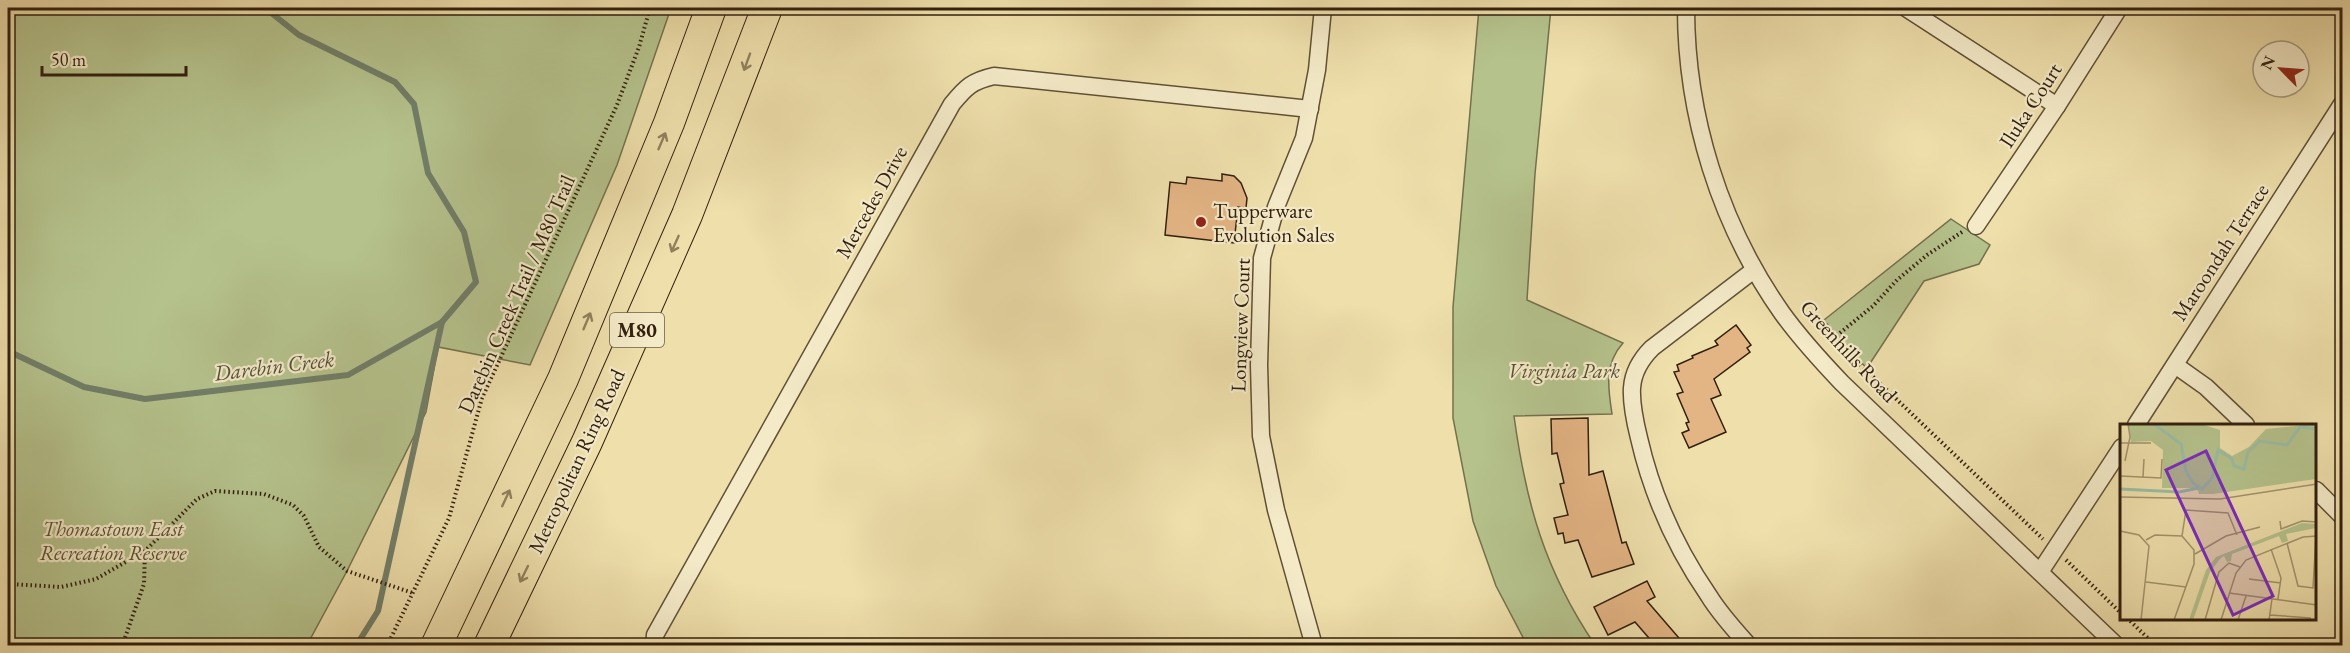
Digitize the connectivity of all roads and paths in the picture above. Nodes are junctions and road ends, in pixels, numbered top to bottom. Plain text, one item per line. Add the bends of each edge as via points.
1 (650, 8) edge
2 (711, 8) edge
3 (767, 8) edge
4 (1323, 8) edge
5 (1686, 8) edge
6 (1906, 8) edge
7 (2119, 8) edge
8 (2343, 104) edge
9 (2057, 106) junction
10 (1310, 109) junction
11 (1976, 226) joint
12 (1754, 270) junction
13 (2175, 365) junction
14 (2137, 424) edge
15 (2246, 424) edge
16 (2120, 450) edge
17 (2317, 491) edge
18 (2340, 508) edge
19 (2055, 550) junction
20 (145, 551) junction
21 (2040, 572) junction
22 (8, 584) edge
23 (413, 593) junction
24 (2120, 612) edge
25 (2129, 620) edge
26 (122, 645) edge
27 (387, 645) edge
28 (436, 645) edge
29 (489, 645) edge
30 (654, 645) edge
31 (1314, 645) edge
32 (1749, 645) edge
33 (2117, 645) edge
34 (2156, 645) edge

1 - 23 path, Darebin Creek Trail / M80 Trail via 617,105 482,398 449,518
28 -> 2 highway, M80 via 563,379 669,123
3 -> 29 highway, Metropolitan Ring Road / M80 via 683,226 587,442
4 - 10 street, Longview Court
5 - 12 street, Greenhills Road via 1686,42 1704,146 1726,212
6 - 9 street
7 - 9 street, Iluka Court
8 - 13 street, Maroondah Terrace
9 - 11 street, Iluka Court
10 - 30 street, Mercedes Drive via 994,76 976,81 962,91 654,635
10 - 31 street, Longview Court via 1304,138 1276,207 1262,258 1259,365 1261,436 1276,510
11 - 19 path via 1928,255 1835,337
12 - 21 street, Greenhills Road via 1814,353
12 - 32 street via 1652,348 1638,364 1632,387 1643,456 1668,524 1710,598
13 - 14 street, Maroondah Terrace
13 - 15 street
16 - 19 street
17 - 18 street
19 - 21 street
19 - 24 path
20 - 22 path via 96,579 61,587
20 - 23 path via 204,494 264,494 293,505 304,516 319,547 347,571
20 - 26 path via 144,584
21 - 33 street, Greenhills Road
23 - 27 path, Darebin Creek Trail / M80 Trail
25 - 34 path

